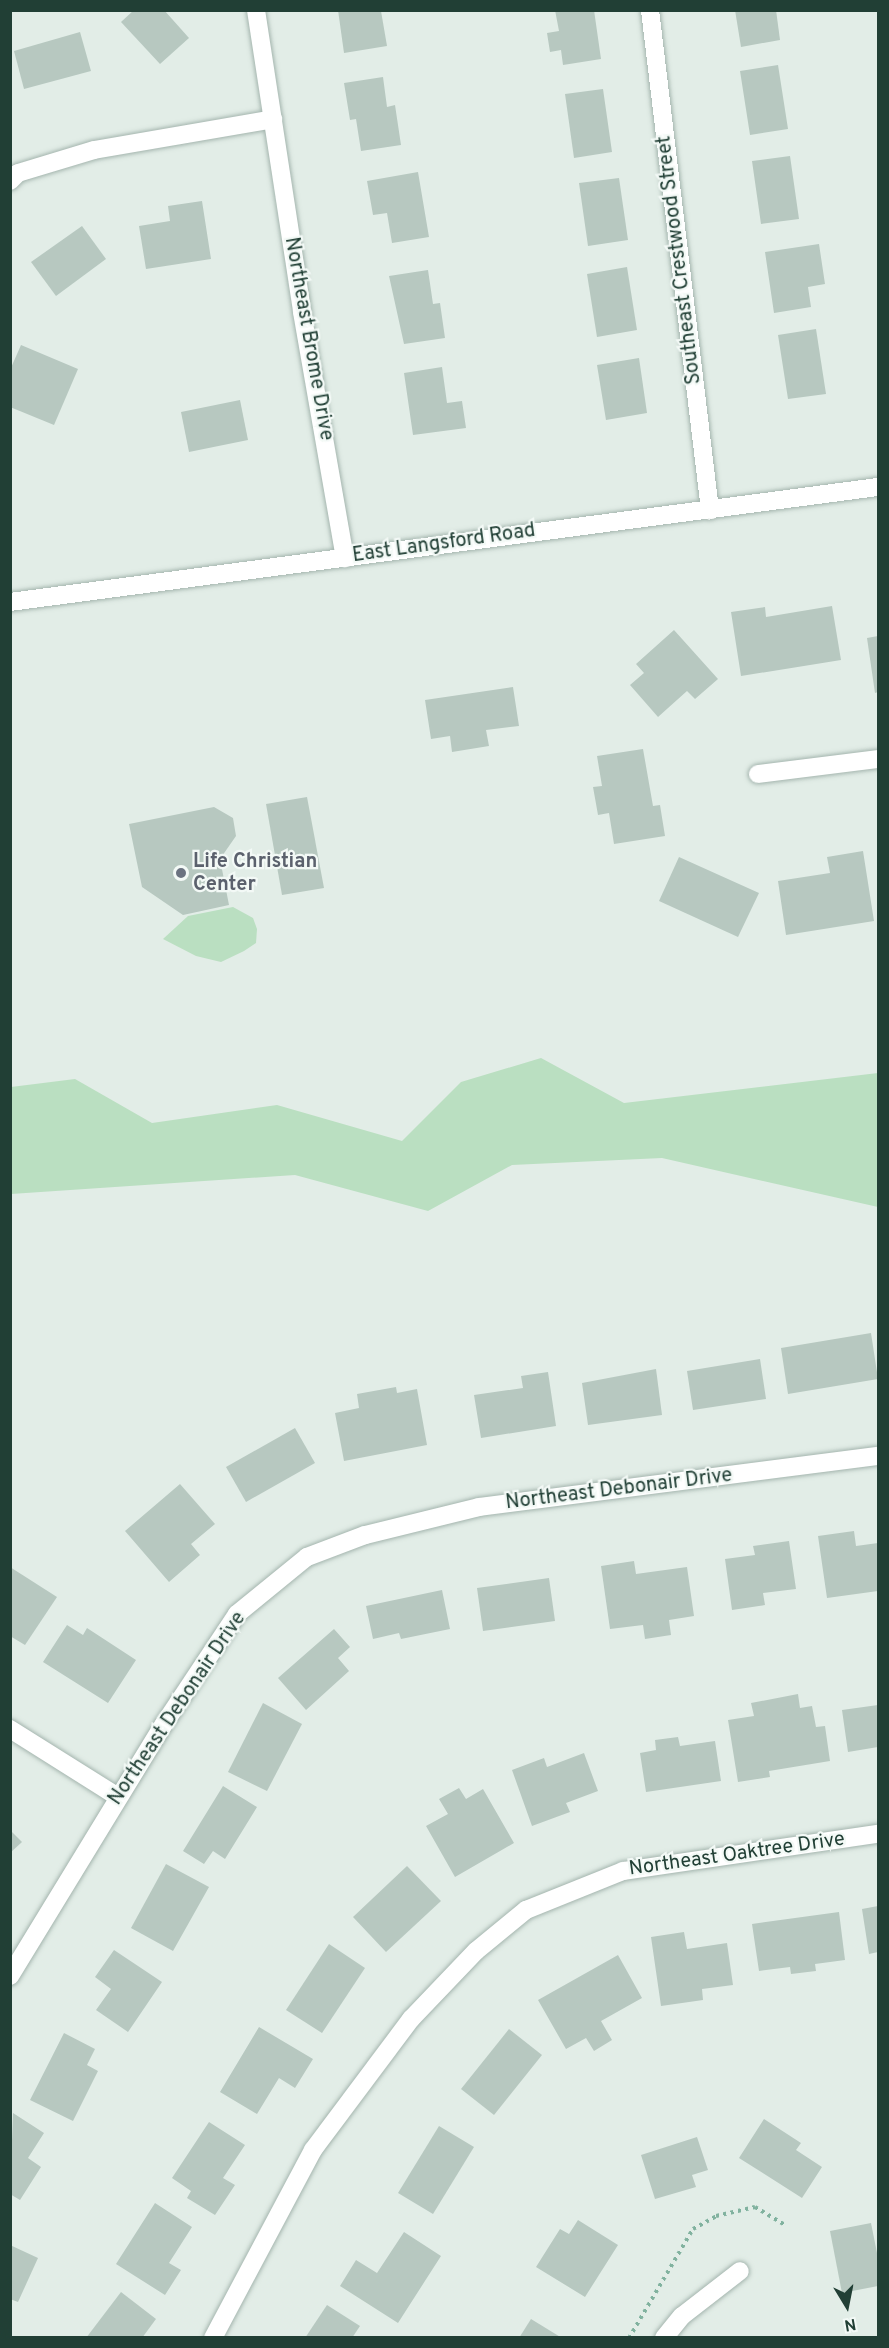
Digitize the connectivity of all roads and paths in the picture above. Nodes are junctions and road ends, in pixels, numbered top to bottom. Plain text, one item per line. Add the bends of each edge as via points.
1 (256, 10) edge
2 (651, 10) edge
3 (273, 119) junction
4 (10, 181) edge
5 (879, 487) edge
6 (710, 510) junction
7 (345, 558) junction
8 (10, 602) edge
9 (879, 759) edge
10 (758, 774) dead end
11 (879, 1456) edge
12 (10, 1729) edge
13 (118, 1797) junction
14 (879, 1834) edge
15 (10, 1976) edge
16 (785, 2225) dead end
17 (740, 2271) dead end
18 (213, 2337) edge
19 (629, 2337) edge
20 (664, 2337) edge

1 - 3 street, Northeast Brome Drive
2 - 6 street, Southeast Crestwood Street
3 - 4 street via 94,150 18,173
3 - 7 street, Northeast Brome Drive
5 - 6 street, East Langsford Road
6 - 7 street, East Langsford Road
7 - 8 street, East Langsford Road
9 - 10 street
11 - 13 street, Northeast Debonair Drive via 479,1507 365,1535 307,1557 237,1614
12 - 13 street
13 - 15 street, Northeast Debonair Drive
14 - 18 street, Northeast Oaktree Drive via 624,1871 526,1910 476,1951 411,2019 313,2150
16 - 19 path via 755,2207 716,2216 693,2229
17 - 20 street via 682,2316

